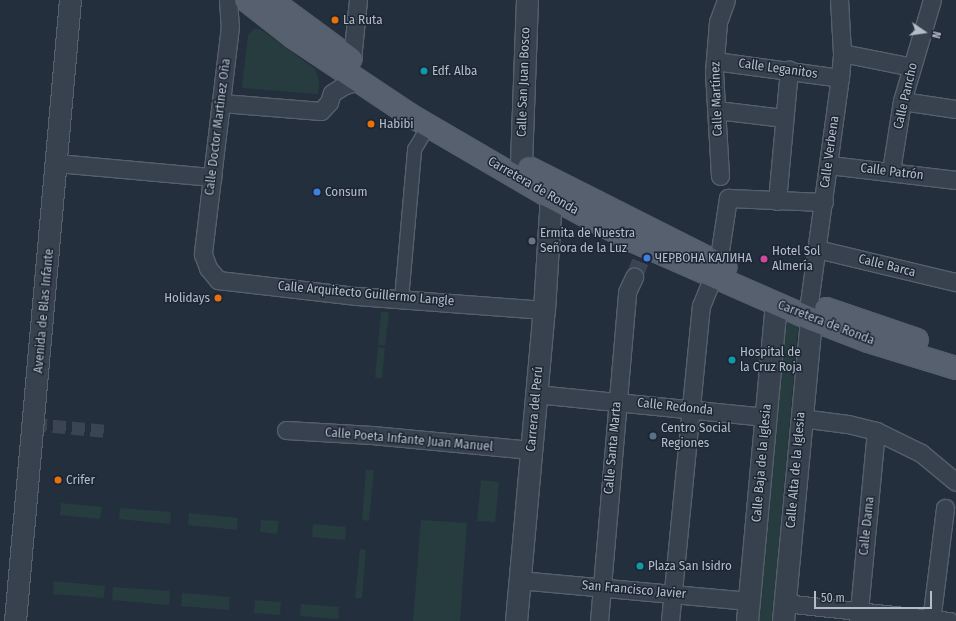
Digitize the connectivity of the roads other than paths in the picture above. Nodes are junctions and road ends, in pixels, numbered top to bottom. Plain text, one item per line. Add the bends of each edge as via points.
1 (70, 0) edge
2 (228, 0) edge
3 (246, 0) edge
4 (271, 0) edge
5 (358, 0) edge
6 (527, 0) edge
7 (726, 0) edge
8 (839, 0) edge
9 (932, 0) edge
10 (842, 53) junction
11 (352, 59) junction
12 (715, 61) junction
13 (912, 67) junction
14 (789, 70) junction
15 (840, 78) junction
16 (359, 81) junction
17 (902, 101) junction
18 (222, 103) junction
19 (956, 109) edge
20 (717, 110) junction
21 (783, 118) junction
22 (428, 126) junction
23 (57, 162) junction
24 (521, 163) junction
25 (829, 165) junction
26 (891, 171) junction
27 (720, 176) dead end
28 (212, 177) junction
29 (956, 180) edge
30 (552, 189) junction
31 (777, 201) junction
32 (824, 202) junction
33 (817, 249) junction
34 (204, 254) joint
35 (716, 271) junction
36 (634, 277) tunnel mouth
37 (956, 282) edge
38 (401, 299) junction
39 (776, 305) junction
40 (544, 310) junction
41 (810, 311) junction
42 (952, 364) edge
43 (536, 394) junction
44 (617, 400) junction
45 (692, 409) junction
46 (766, 417) junction
47 (801, 418) junction
48 (286, 430) dead end
49 (876, 431) junction
50 (531, 450) junction
51 (956, 482) edge
52 (951, 504) edge
53 (519, 580) junction
54 (602, 587) junction
55 (672, 592) junction
56 (748, 611) edge
57 (783, 612) edge
58 (858, 616) edge
59 (931, 620) edge
60 (15, 621) edge
61 (516, 621) edge
62 (599, 621) edge
63 (670, 621) edge
64 (949, 621) edge

1 - 23 street, Avenida de Blas Infante
2 - 18 street, Calle Doctor Martínez Oña via 230,26
3 - 16 main road, Carretera de Ronda via 293,37
4 - 11 main road, Carretera de Ronda
5 - 11 street
6 - 24 street, Calle San Juan Bosco
7 - 12 street, Calle Martínez via 718,22
8 - 10 street, Calle Verbena
9 - 13 street, Calle Pancho
10 - 13 street
10 - 15 street, Calle Verbena
11 - 24 main road, Carretera de Ronda via 420,104
12 - 14 street, Calle Leganitos
12 - 20 street, Calle Martínez
13 - 17 street, Calle Pancho
14 - 15 street, Calle Leganitos
14 - 21 street
15 - 25 street, Calle Verbena
16 - 18 street via 345,85 332,93 329,102 321,111
16 - 22 main road, Carretera de Ronda
17 - 19 street
17 - 26 street, Calle Pancho
18 - 28 street, Calle Doctor Martínez Oña
20 - 21 street
20 - 27 street, Calle Martínez
21 - 31 street
22 - 30 main road, Carretera de Ronda
22 - 38 street via 414,150
23 - 28 street
23 - 60 street, Avenida de Blas Infante
24 - 30 main road, Carretera de Ronda
25 - 26 street, Calle Patrón
25 - 32 street, Calle Verbena
26 - 29 street, Calle Patrón
28 - 34 street, Calle Doctor Martínez Oña
30 - 35 main road, Carretera de Ronda
30 - 40 street, Carrera del Perú
31 - 32 street
31 - 35 street via 728,198
32 - 33 street, Calle Verbena
33 - 37 street, Calle Barca
33 - 41 street, Calle Verbena
34 - 38 street, Calle Arquitecto Guillermo Langle via 208,268 218,280
35 - 39 main road, Carretera de Ronda
35 - 41 main road, Carretera de Ronda
35 - 45 street via 701,306
36 - 44 street, Calle Santa Marta via 627,292
38 - 40 street, Calle Arquitecto Guillermo Langle
39 - 41 main road, Carretera de Ronda
39 - 46 street, Calle Baja de la Iglesia
40 - 43 street, Carrera del Perú
41 - 42 main road, Carretera de Ronda via 868,341
41 - 47 street, Calle Alta de la Iglesia
43 - 44 street, Calle Redonda
43 - 50 street, Carrera del Perú
44 - 45 street, Calle Redonda
44 - 54 street, Calle Santa Marta
45 - 46 street, Calle Redonda
45 - 55 street
46 - 56 street, Calle Baja de la Iglesia
47 - 49 street via 848,424
47 - 57 street, Calle Alta de la Iglesia
48 - 50 street, Calle Poeta Infante Juan Manuel
49 - 51 street via 921,452
49 - 58 street, Calle Dama
50 - 53 street, Carrera del Perú
52 - 59 street
53 - 54 street, San Francisco Javier
53 - 61 street, Carrera del Perú
54 - 55 street, San Francisco Javier
54 - 62 street, Calle Santa Marta
55 - 56 street, San Francisco Javier
55 - 63 street
57 - 58 street
58 - 59 street
59 - 64 street

